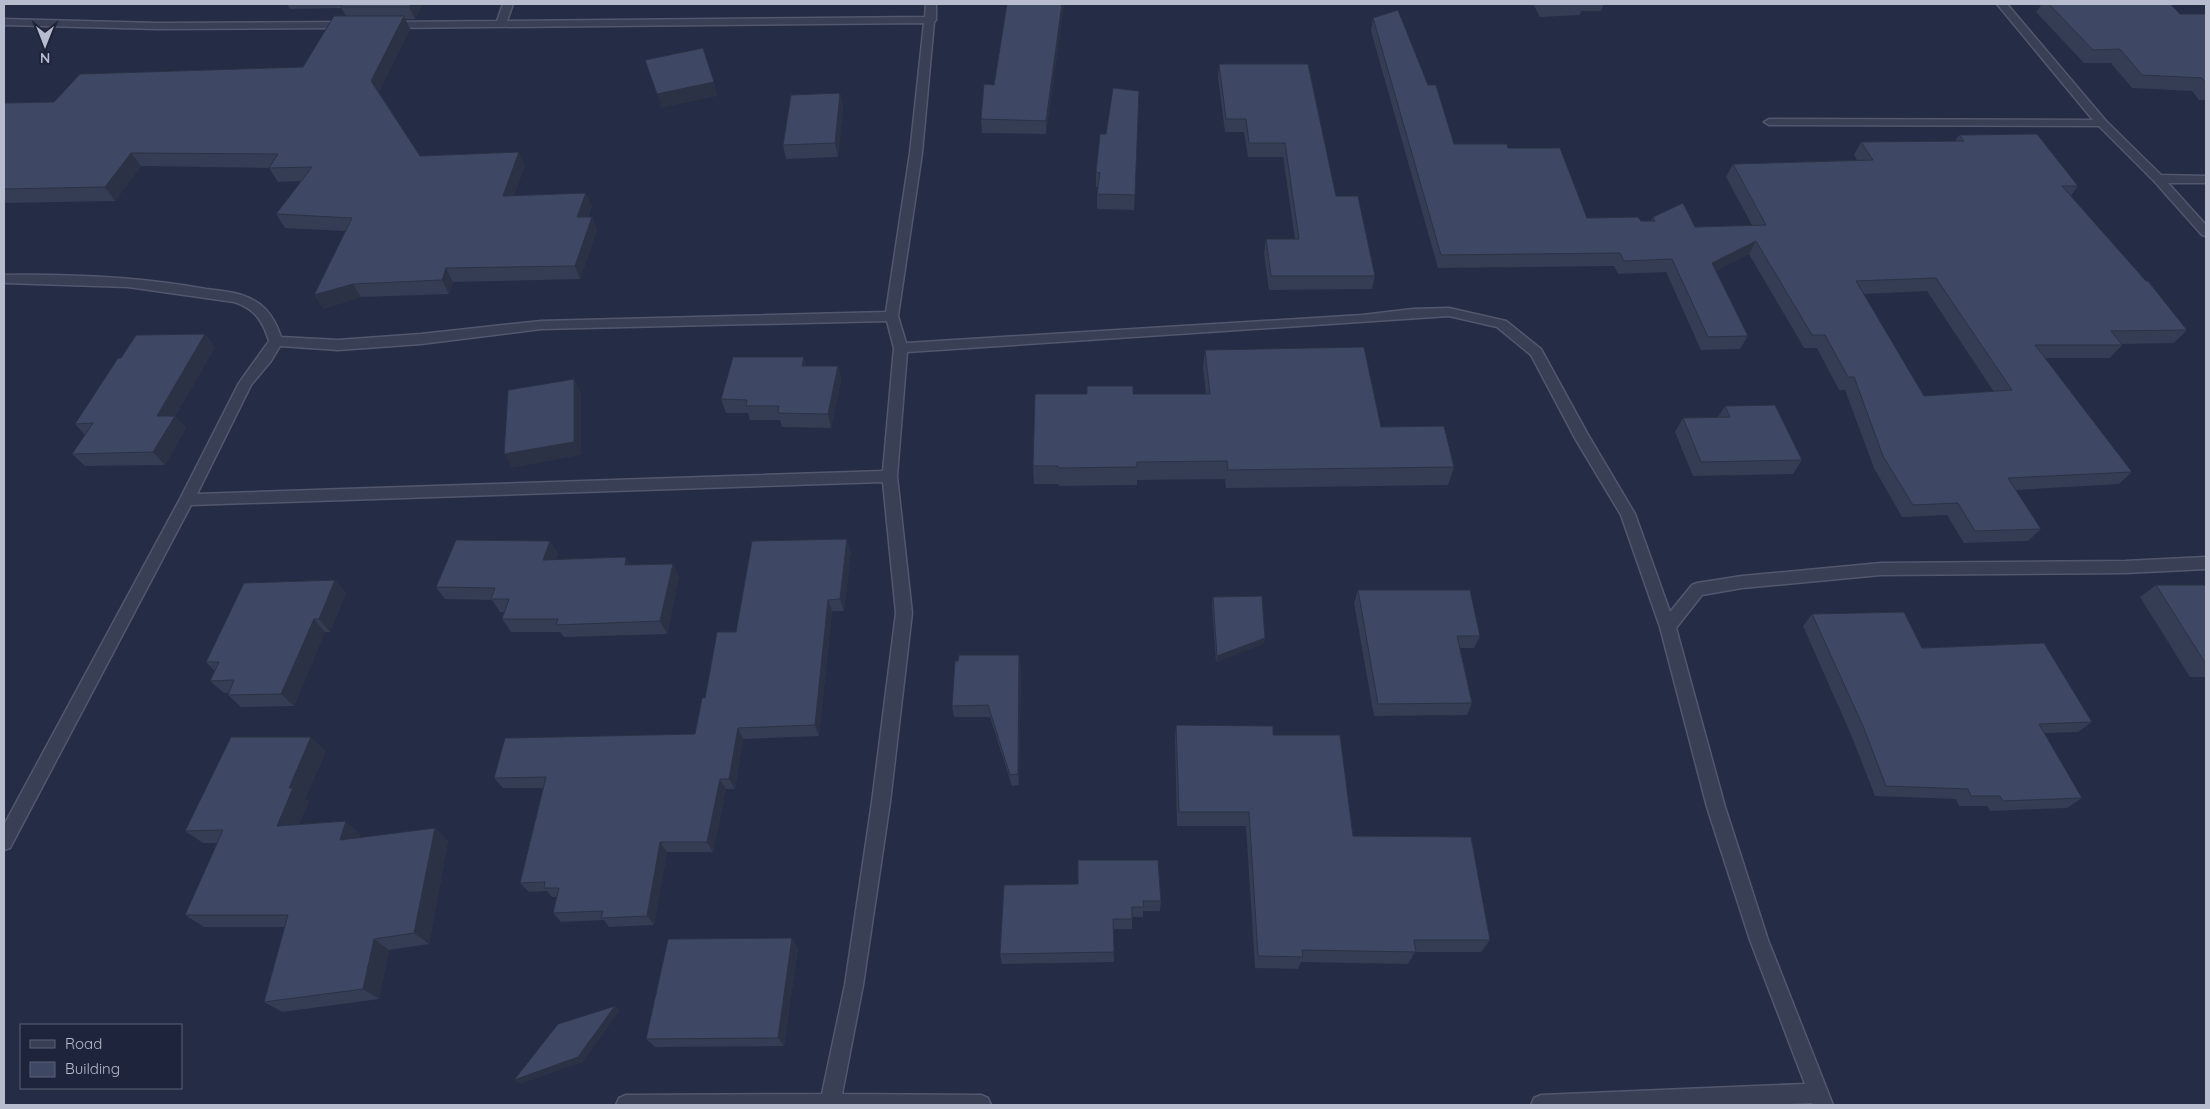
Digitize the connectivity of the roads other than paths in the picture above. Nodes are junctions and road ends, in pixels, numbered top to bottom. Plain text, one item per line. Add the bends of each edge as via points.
1 (508, 4) edge
2 (931, 4) edge
3 (2002, 4) edge
4 (931, 20) junction
5 (4, 22) edge
6 (502, 24) junction
7 (1769, 122) dead end
8 (2102, 123) junction
9 (2158, 178) junction
10 (2206, 179) edge
11 (2206, 232) edge
12 (4, 279) edge
13 (892, 316) junction
14 (276, 341) junction
15 (901, 348) junction
16 (890, 476) junction
17 (187, 500) junction
18 (2206, 562) edge
19 (1668, 627) junction
20 (4, 842) edge
21 (1821, 1099) edge
22 (830, 1104) edge
23 (626, 1105) edge
24 (981, 1105) edge
25 (1541, 1105) edge

1 - 6 street
2 - 4 street
3 - 8 street
4 - 6 street
4 - 13 street via 916,153
5 - 6 street via 158,26
7 - 8 street
8 - 9 street
9 - 10 street
9 - 11 street
12 - 14 street via 103,280 220,295 249,303 268,318
13 - 14 street via 541,325 338,345
13 - 15 street
14 - 17 street via 246,383
15 - 16 street
15 - 19 street via 1362,319 1413,313 1449,312 1500,324 1536,352 1628,514
16 - 17 street
16 - 22 street via 904,613 856,975
17 - 20 street
18 - 19 street via 2125,567 1881,569 1742,582 1697,589
19 - 21 street via 1716,807 1760,940
21 - 25 street
22 - 23 street
22 - 24 street

